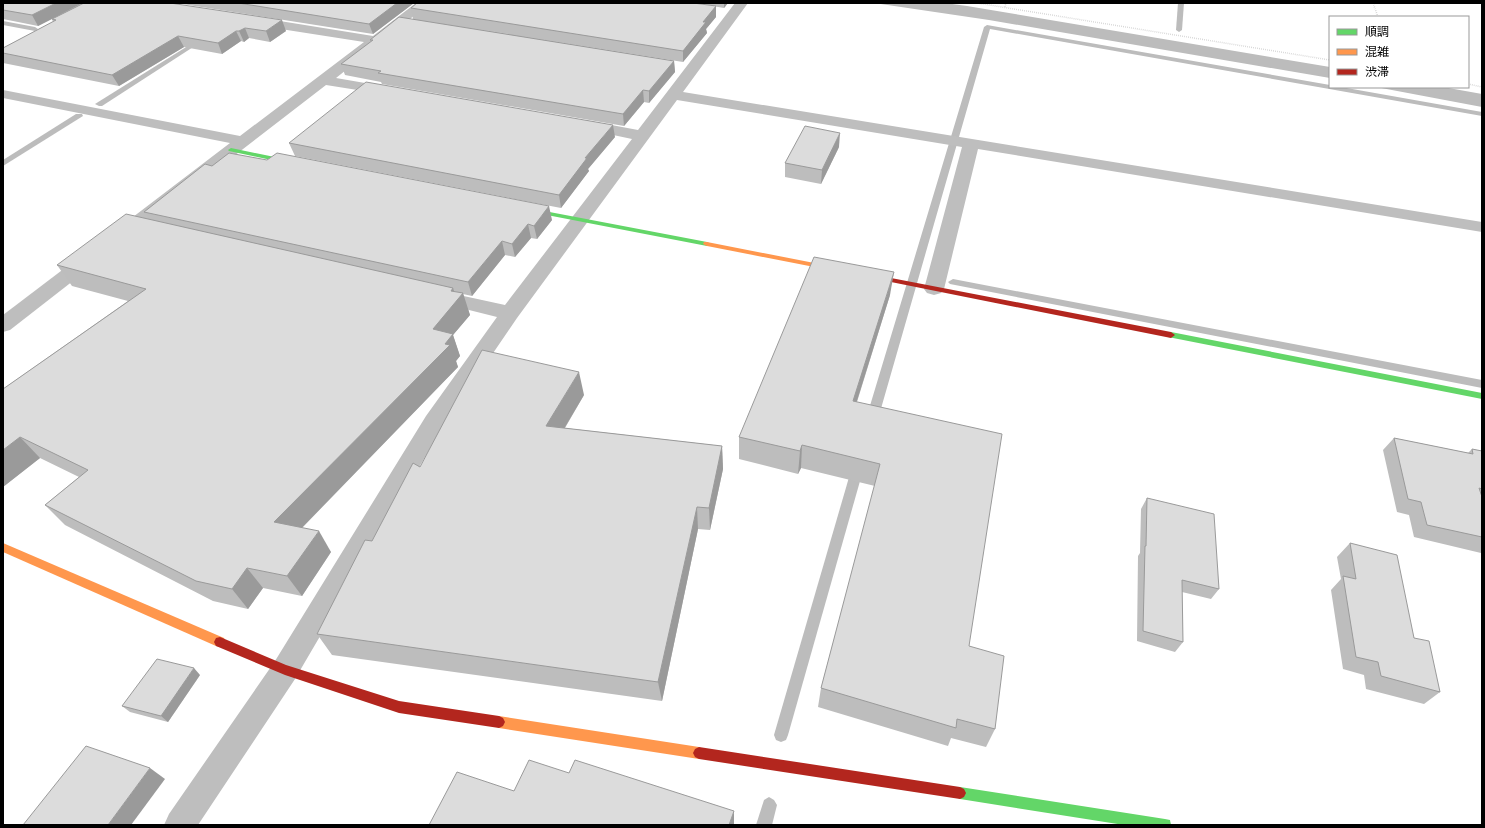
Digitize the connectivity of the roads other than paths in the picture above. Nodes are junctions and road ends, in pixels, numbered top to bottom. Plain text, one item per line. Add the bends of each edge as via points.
1 (424, 3) edge
2 (738, 8) edge
3 (719, 12) dead end
4 (243, 19) edge
5 (398, 22) junction
6 (414, 25) edge
7 (375, 40) junction
8 (677, 67) dead end
9 (692, 69) junction
10 (324, 80) junction
11 (402, 93) edge
12 (3, 94) edge
13 (673, 95) junction
14 (573, 123) edge
15 (643, 136) junction
16 (967, 143) junction
17 (237, 146) junction
18 (309, 166) edge
19 (510, 206) edge
20 (580, 220) junction
21 (131, 227) junction
22 (1482, 227) edge
23 (154, 232) edge
24 (928, 288) junction
25 (417, 292) edge
26 (510, 313) junction
27 (3, 325) edge
28 (1482, 396) edge
29 (3, 547) edge
30 (285, 670) junction
31 (180, 825) edge
32 (1166, 825) edge

1 - 5 street
2 - 3 street
2 - 9 street
4 - 7 street
5 - 6 street
5 - 7 street
7 - 10 street
8 - 9 street
9 - 13 street
10 - 11 street
10 - 17 street
12 - 17 street
13 - 15 street
13 - 16 street
14 - 15 street
15 - 20 street
16 - 22 street
16 - 24 street
17 - 18 street
17 - 21 street
19 - 20 street
20 - 24 street
20 - 26 street
21 - 23 street
21 - 27 street
24 - 28 street
25 - 26 street
26 - 30 street via 434,422
29 - 30 street
30 - 31 street
30 - 32 street via 399,707

